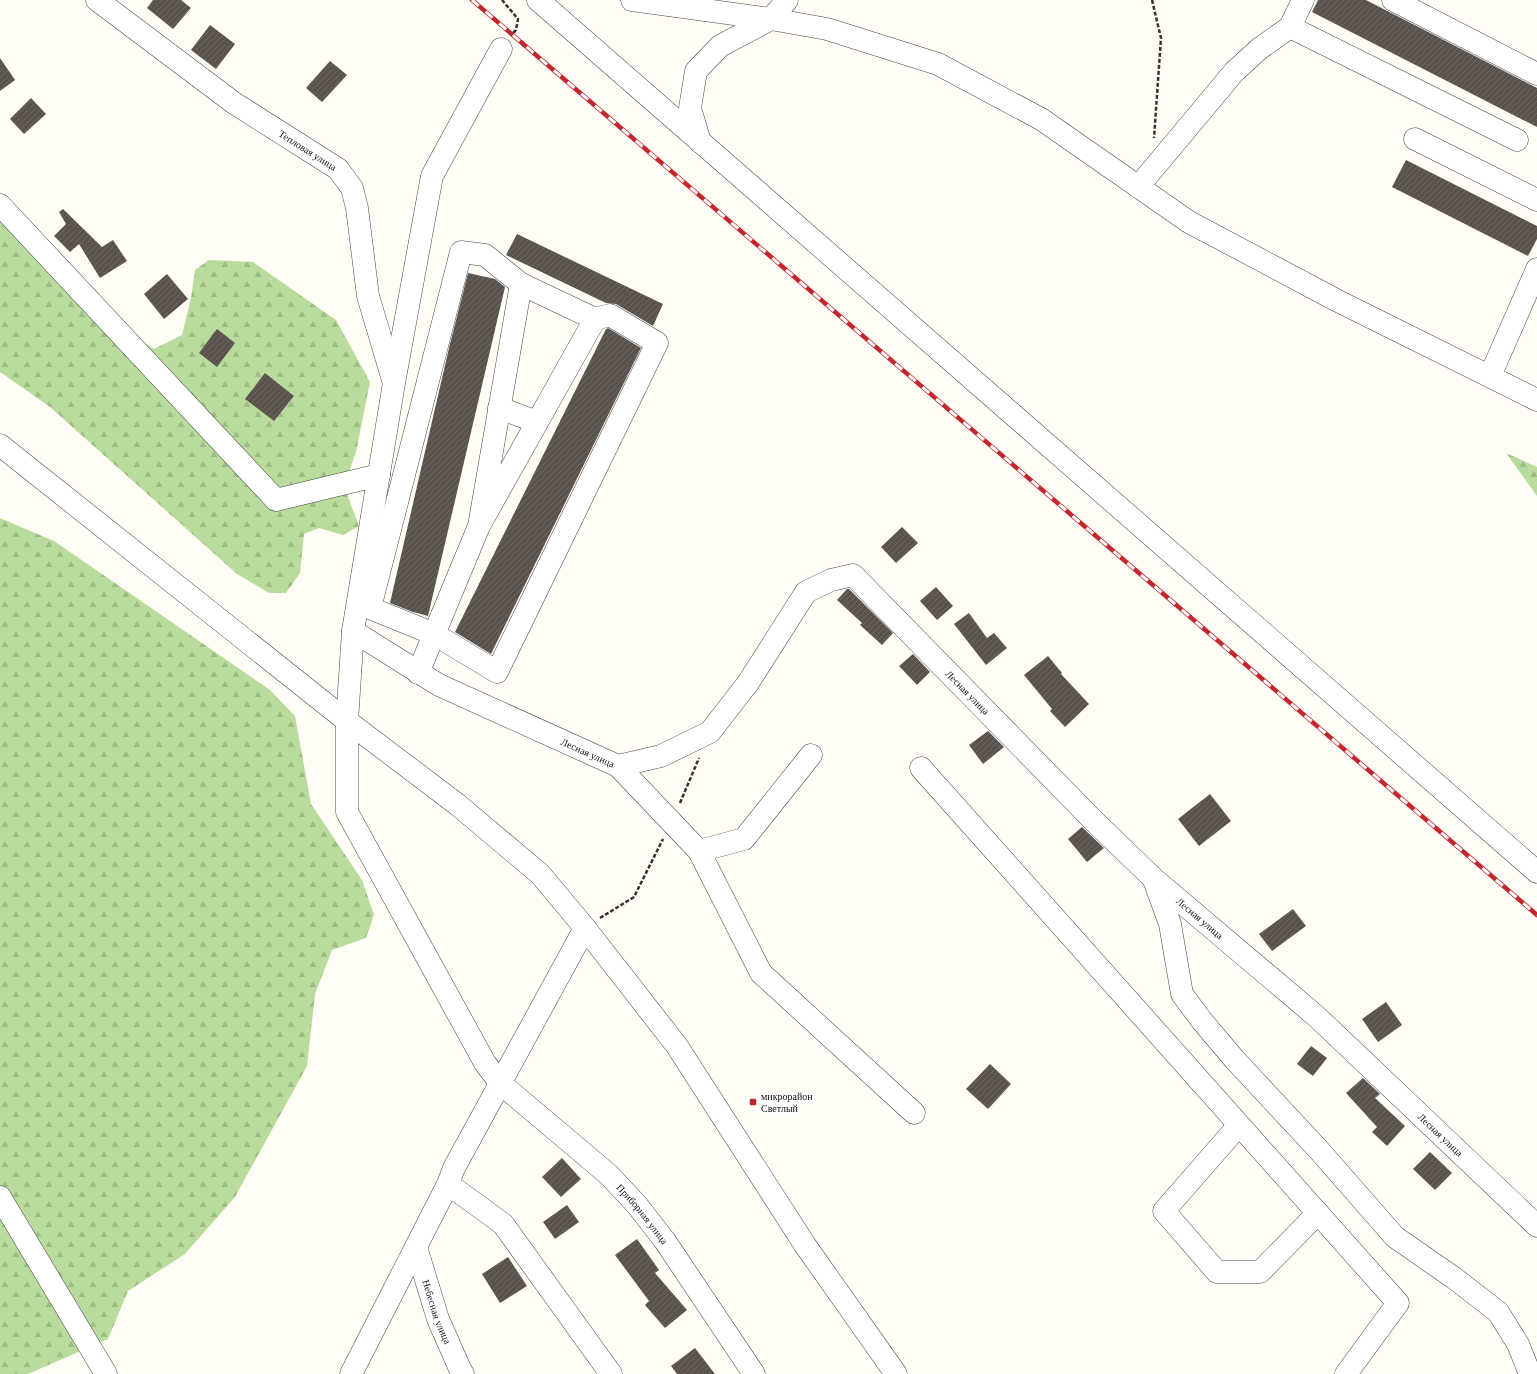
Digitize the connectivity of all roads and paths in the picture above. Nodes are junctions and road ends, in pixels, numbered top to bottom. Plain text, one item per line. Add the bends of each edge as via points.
1 (97, 0) edge
2 (502, 0) edge
3 (538, 0) edge
4 (632, 0) edge
5 (787, 0) edge
6 (1152, 0) edge
7 (1303, 0) edge
8 (1393, 0) edge
9 (771, 19) junction
10 (1290, 27) junction
11 (502, 49) joint
12 (1537, 74) edge
13 (1415, 139) dead end
14 (1518, 140) dead end
15 (700, 142) junction
16 (1154, 144) dead end
17 (1138, 187) junction
18 (1537, 200) edge
19 (0, 205) edge
20 (1537, 269) edge
21 (521, 284) junction
22 (595, 319) junction
23 (1490, 376) junction
24 (394, 383) junction
25 (1537, 400) edge
26 (500, 408) junction
27 (537, 422) junction
28 (0, 445) edge
29 (379, 475) junction
30 (479, 526) junction
31 (353, 632) junction
32 (434, 634) junction
33 (418, 673) junction
34 (347, 721) junction
35 (710, 732) junction
36 (811, 755) dead end
37 (618, 766) junction
38 (921, 768) dead end
39 (672, 822) junction
40 (699, 851) junction
41 (1537, 872) edge
42 (1154, 879) junction
43 (585, 928) junction
44 (500, 1083) junction
45 (914, 1113) dead end
46 (1240, 1126) junction
47 (448, 1184) junction
48 (0, 1196) edge
49 (1318, 1213) junction
50 (1537, 1226) edge
51 (416, 1247) junction
52 (106, 1374) edge
53 (351, 1374) edge
54 (463, 1374) edge
55 (611, 1374) edge
56 (754, 1374) edge
57 (896, 1374) edge
58 (1346, 1374) edge
59 (1530, 1374) edge

1 - 24 street, Тепловая улица via 234,103 338,170 352,188 357,208 368,296
2 - 11 path via 518,20 516,30
3 - 15 street
4 - 9 street
5 - 9 street
6 - 16 path via 1161,38
7 - 10 street
8 - 12 street
9 - 15 street via 720,46 696,71 690,108
9 - 17 street via 827,29 938,64 1041,120
10 - 14 street
10 - 17 street via 1259,49 1234,72
11 - 24 street, Приборная улица via 432,176
13 - 18 street
15 - 41 street
17 - 23 street via 1196,225 1336,300
19 - 29 street via 276,500
20 - 23 street
21 - 22 street
21 - 26 street
21 - 32 street via 485,255 461,252 370,608
22 - 27 street
22 - 32 street via 610,315 657,343 497,672
23 - 25 street
24 - 29 street, Приборная улица
26 - 27 street
26 - 30 street
27 - 30 street
28 - 34 street
29 - 31 street, Приборная улица
30 - 32 street
31 - 33 street, Лесная улица
31 - 34 street, Приборная улица
32 - 33 street
33 - 37 street, Лесная улица via 439,685
34 - 43 street via 458,805 540,874
34 - 44 street, Приборная улица via 347,812 485,1062
35 - 37 street, Лесная улица via 661,756
35 - 39 path
35 - 42 street, Лесная улица via 748,683 806,592 831,580 853,575
36 - 40 street via 744,839
37 - 39 street
38 - 46 street
39 - 40 street
39 - 43 path via 634,897
40 - 45 street via 761,973
42 - 50 street, Лесная улица via 1316,1016
42 - 59 street via 1170,924 1182,994 1202,1021 1395,1237 1498,1312 1518,1344
43 - 44 street
43 - 57 street via 677,1046 805,1244
44 - 47 street
44 - 56 street, Приборная улица via 609,1176 637,1205 665,1241
46 - 49 street
46 - 49 street via 1164,1212 1217,1272 1260,1272
47 - 51 street
47 - 55 street via 503,1224
48 - 52 street
49 - 58 street via 1398,1303
51 - 53 street
51 - 54 street, Небесная улица via 438,1319

